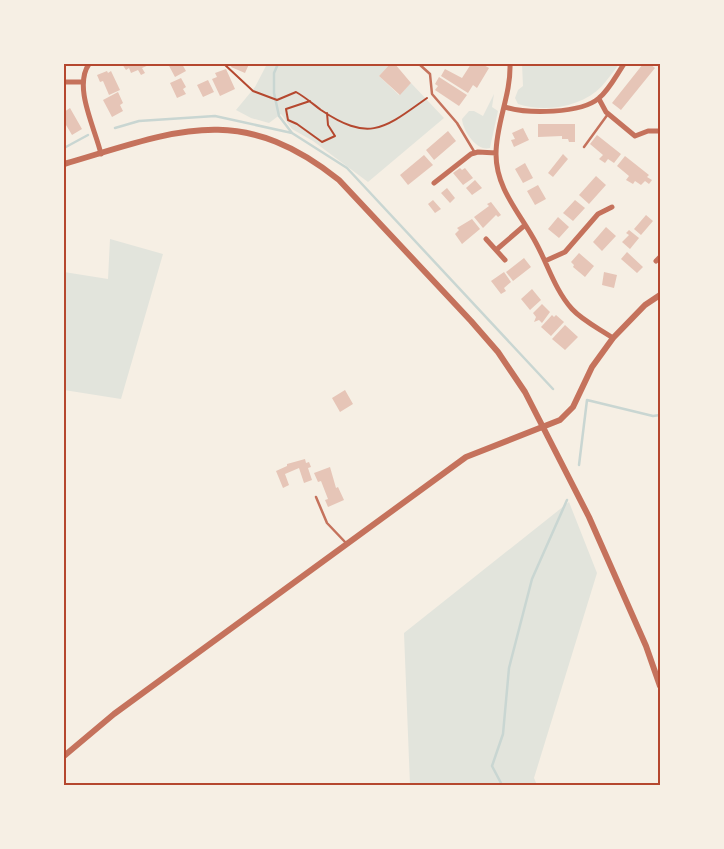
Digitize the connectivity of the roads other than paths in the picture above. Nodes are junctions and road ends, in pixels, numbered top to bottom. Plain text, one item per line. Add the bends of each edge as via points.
1 (90, 64) edge
2 (419, 64) edge
3 (510, 64) edge
4 (624, 64) edge
5 (64, 82) edge
6 (82, 82) junction
7 (599, 99) junction
8 (505, 107) junction
9 (608, 114) junction
10 (659, 131) dead end
11 (584, 147) dead end
12 (475, 153) junction
13 (496, 153) junction
14 (102, 154) junction
15 (64, 164) edge
16 (434, 183) dead end
17 (612, 207) dead end
18 (525, 225) junction
19 (486, 239) dead end
20 (496, 250) junction
21 (660, 257) edge
22 (505, 260) dead end
23 (545, 261) junction
24 (656, 261) dead end
25 (660, 295) edge
26 (613, 338) junction
27 (544, 427) junction
28 (316, 497) dead end
29 (347, 544) junction
30 (660, 686) edge
31 (64, 756) edge

1 - 6 street
2 - 12 lane via 430,74 432,94 457,123
3 - 8 street
4 - 7 street
5 - 6 street
6 - 14 street
7 - 8 street via 554,112 528,112
7 - 9 street
8 - 13 street
9 - 10 street via 634,136
9 - 11 lane
12 - 13 street
12 - 16 street
13 - 18 street via 500,182
14 - 15 street
14 - 27 street via 177,133 220,130 260,135 319,164 355,196 498,352
17 - 23 street via 598,214 565,252
18 - 20 street
18 - 23 street
19 - 20 street
20 - 22 street
21 - 24 street
23 - 26 street via 560,293 574,312
25 - 26 street
26 - 27 street via 592,367 567,415
27 - 29 street via 466,457
27 - 30 street via 589,517 646,646
28 - 29 lane via 327,522
29 - 31 street via 114,714

